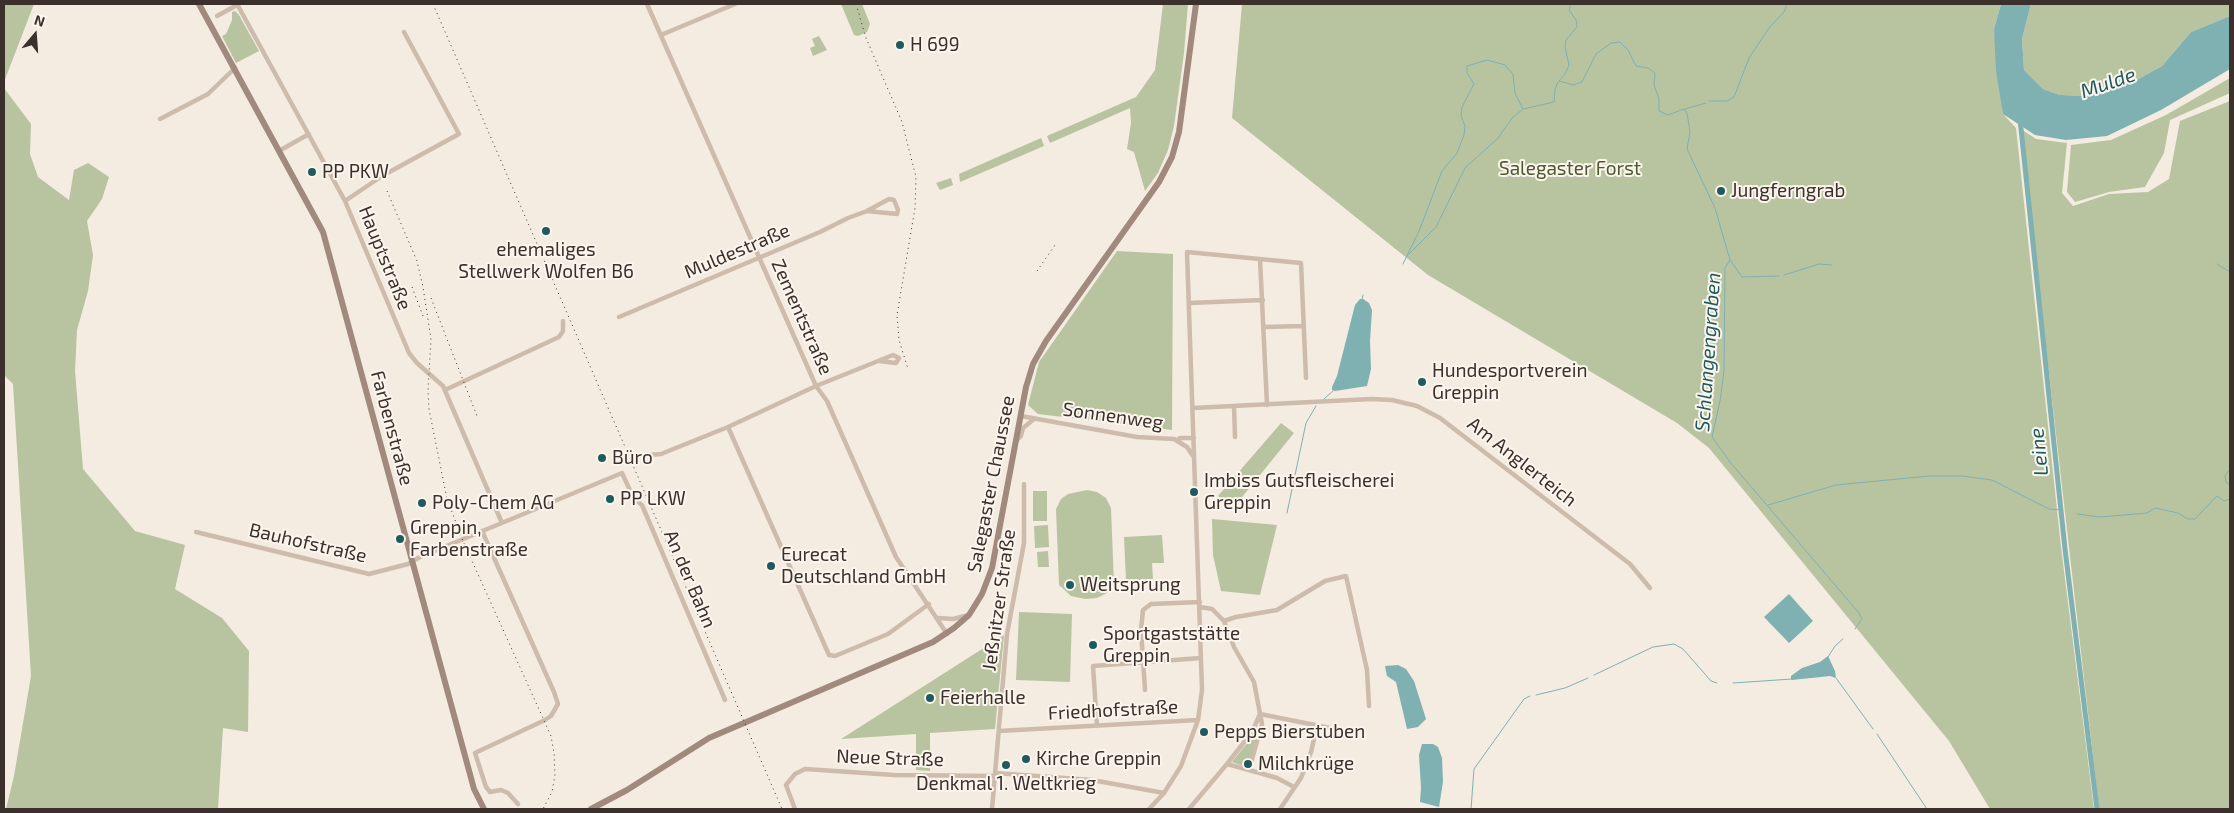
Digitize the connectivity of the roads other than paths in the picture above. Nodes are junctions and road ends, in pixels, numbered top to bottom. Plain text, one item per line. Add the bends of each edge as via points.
1 (199, 4) edge
2 (238, 4) edge
3 (647, 4) edge
4 (734, 4) edge
5 (1196, 4) edge
6 (217, 16) dead end
7 (404, 32) dead end
8 (661, 35) junction
9 (235, 68) junction
10 (160, 119) dead end
11 (309, 134) junction
12 (279, 151) junction
13 (345, 201) junction
14 (867, 211) junction
15 (759, 258) junction
16 (1260, 259) junction
17 (1263, 300) junction
18 (1189, 303) junction
19 (618, 317) dead end
20 (563, 322) dead end
21 (1303, 326) junction
22 (1264, 327) junction
23 (879, 361) dead end
24 (1306, 378) dead end
25 (816, 386) junction
26 (445, 390) junction
27 (1267, 405) junction
28 (1234, 406) junction
29 (1193, 408) junction
30 (1021, 416) junction
31 (1034, 419) junction
32 (728, 427) junction
33 (1235, 437) dead end
34 (1194, 438) junction
35 (1017, 440) junction
36 (1177, 440) junction
37 (649, 455) dead end
38 (1193, 457) junction
39 (622, 473) joint
40 (1024, 484) dead end
41 (502, 523) junction
42 (482, 531) junction
43 (196, 532) dead end
44 (413, 562) junction
45 (1650, 588) dead end
46 (929, 604) junction
47 (1200, 604) junction
48 (969, 615) junction
49 (938, 618) junction
50 (1224, 621) junction
51 (947, 634) junction
52 (1201, 658) junction
53 (1143, 662) junction
54 (1145, 690) dead end
55 (725, 700) dead end
56 (1369, 706) dead end
57 (1260, 714) junction
58 (1198, 720) junction
59 (1097, 726) junction
60 (1317, 726) junction
61 (1330, 728) dead end
62 (999, 731) junction
63 (1227, 764) junction
64 (1249, 770) junction
65 (995, 775) junction
66 (1294, 787) junction
67 (1164, 793) junction
68 (604, 802) junction
69 (518, 804) dead end
70 (484, 809) edge
71 (591, 809) edge
72 (608, 809) edge
73 (795, 809) edge
74 (992, 809) edge
75 (1149, 809) edge
76 (1188, 809) edge
77 (1280, 809) edge

1 - 9 main road, Farbenstraße
2 - 6 street
2 - 11 street, Hauptstraße
3 - 8 street, Zementstraße
4 - 8 street
5 - 30 main road, Salegaster Chaussee via 1177,142 1165,172 1036,357
7 - 13 street via 459,134 382,176
8 - 15 street, Zementstraße
9 - 10 street via 208,94
9 - 12 main road, Farbenstraße
11 - 12 street
11 - 13 street, Hauptstraße
12 - 44 main road, Farbenstraße via 323,232
13 - 26 street, Hauptstraße via 409,353
14 - 14 street, Muldestraße via 897,214 898,210 894,200 889,199
14 - 15 street, Muldestraße
15 - 19 street, Muldestraße
15 - 25 street, Zementstraße
16 - 17 street
16 - 18 street via 1187,252
16 - 21 street via 1302,263
17 - 18 street
17 - 22 street
18 - 29 street
20 - 26 street via 559,338
21 - 22 street
21 - 24 street
22 - 27 street
23 - 25 street
25 - 32 street
25 - 46 street, Zementstraße via 827,401 896,557
26 - 41 street, Hauptstraße
27 - 28 street, Am Anglerteich
27 - 45 street, Am Anglerteich via 1377,399 1424,409 1450,425 1630,564
28 - 29 street, Am Anglerteich
28 - 33 street
29 - 34 street
30 - 31 street, Sonnenweg
30 - 35 main road, Salegaster Chaussee
31 - 35 street via 1023,428
31 - 36 street, Sonnenweg
32 - 37 street via 661,454
32 - 46 street via 830,655 835,656 888,634
34 - 36 street
34 - 38 street
35 - 48 main road, Salegaster Chaussee via 990,574
36 - 38 street, Sonnenweg
38 - 47 street
39 - 41 street, Bauhofstraße
39 - 55 street, An der Bahn via 634,499 642,505
40 - 62 street, Jeßnitzer Straße via 1024,543 1007,634
41 - 42 street, Bauhofstraße
42 - 44 street, Bauhofstraße
42 - 69 street via 558,704 545,720 475,753 486,788 490,792 501,790 508,793
43 - 44 street, Bauhofstraße via 366,574
44 - 70 main road, Farbenstraße via 474,789
46 - 49 street, Zementstraße
47 - 50 street via 1212,609
47 - 52 street
47 - 53 street via 1151,604 1145,607 1141,615
48 - 49 street via 953,620
48 - 51 main road, Salegaster Chaussee
49 - 51 street, Zementstraße
50 - 56 street via 1277,610 1325,581 1346,576 1367,670
50 - 57 street via 1234,647 1254,682
51 - 68 main road, Salegaster Chaussee via 709,738
52 - 53 street
52 - 58 street via 1202,690
53 - 54 street
53 - 59 street via 1093,666
57 - 60 street
57 - 63 street via 1252,732
57 - 64 street via 1262,724
58 - 59 street, Friedhofstraße
58 - 67 street via 1181,766
59 - 62 street, Friedhofstraße
60 - 61 street
60 - 66 street via 1302,778
62 - 65 street, Jeßnitzer Straße
63 - 64 street
63 - 76 street
64 - 66 street
65 - 67 street, Neue Straße via 1092,780
65 - 73 street, Neue Straße via 894,774 808,768 788,781 786,789
65 - 74 street, Jeßnitzer Straße
66 - 77 street
67 - 75 street
68 - 71 main road, Salegaster Chaussee
68 - 72 street

